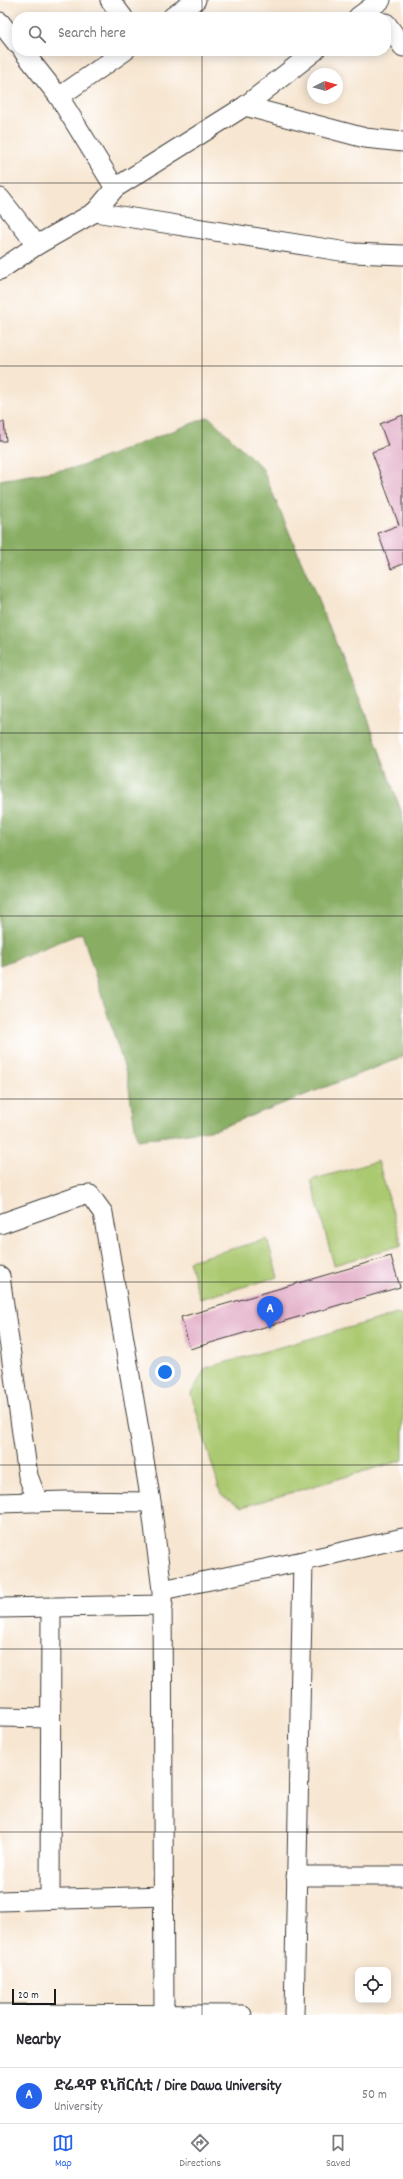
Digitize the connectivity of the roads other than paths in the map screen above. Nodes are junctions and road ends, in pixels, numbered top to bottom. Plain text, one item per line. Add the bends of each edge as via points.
1 (110, 0) edge
2 (196, 0) edge
3 (377, 5) edge
4 (119, 12) edge
5 (179, 12) edge
6 (366, 12) edge
7 (0, 22) edge
8 (391, 30) edge
9 (12, 38) edge
10 (403, 47) edge
11 (27, 56) edge
12 (118, 56) edge
13 (309, 56) edge
14 (59, 97) junction
15 (245, 106) junction
16 (403, 142) edge
17 (115, 188) junction
18 (0, 198) edge
19 (95, 212) junction
20 (37, 245) junction
21 (403, 255) edge
22 (0, 270) edge
23 (0, 1224) edge
24 (0, 1276) edge
25 (6, 1355) edge
26 (38, 1502) junction
27 (151, 1502) junction
28 (0, 1503) edge
29 (403, 1538) edge
30 (303, 1561) junction
31 (162, 1597) junction
32 (0, 1608) edge
33 (51, 1608) junction
34 (0, 1717) edge
35 (50, 1718) junction
36 (296, 1876) junction
37 (403, 1876) edge
38 (164, 1896) junction
39 (50, 1899) junction
40 (0, 1901) edge
41 (0, 2014) edge
42 (164, 2014) edge
43 (49, 2015) edge
44 (242, 2015) edge
45 (294, 2015) edge

1 - 4 street
2 - 5 street
3 - 6 street
7 - 9 street
8 - 10 street
11 - 14 street
12 - 14 street
13 - 15 street
14 - 17 street
15 - 16 street via 366,138
15 - 17 street
17 - 19 street
18 - 20 street
19 - 20 street
19 - 21 street via 353,253
20 - 22 street
23 - 27 street via 78,1196 90,1195 103,1213
24 - 25 street
25 - 26 street via 28,1476
26 - 27 street
26 - 28 street
27 - 31 street
29 - 30 street
30 - 31 street
30 - 36 street
31 - 33 street
31 - 38 street
32 - 33 street
33 - 35 street
34 - 35 street
35 - 39 street
36 - 37 street
36 - 45 street
38 - 39 street
38 - 42 street
39 - 40 street
41 - 43 street
42 - 43 street
42 - 44 street

